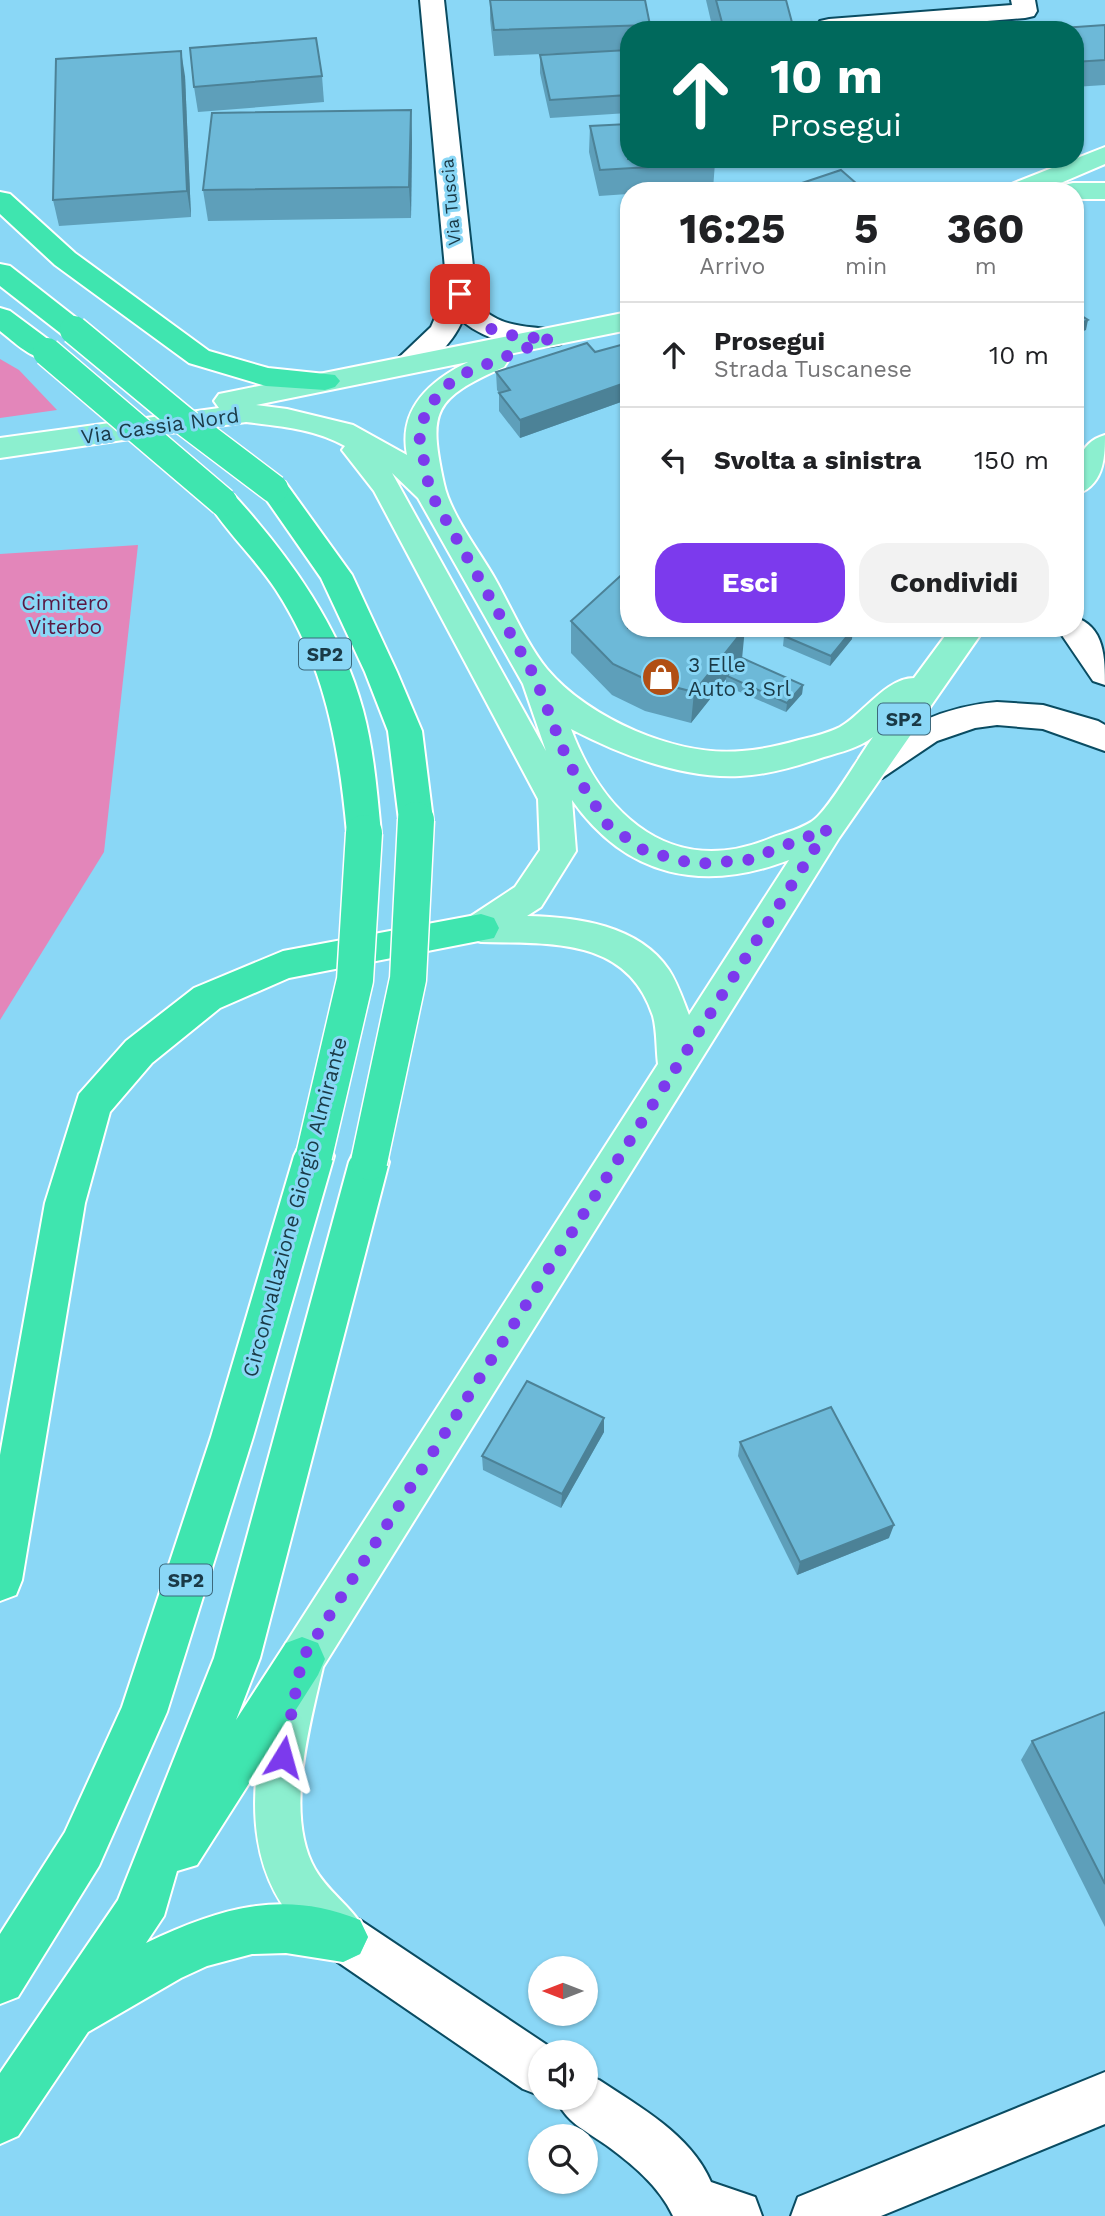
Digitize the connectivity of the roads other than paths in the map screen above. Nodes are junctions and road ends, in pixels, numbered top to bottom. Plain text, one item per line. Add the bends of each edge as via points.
1 (432, 0) edge
2 (1023, 0) edge
3 (894, 21) edge
4 (1105, 155) edge
5 (1084, 164) edge
6 (1074, 168) edge
7 (1040, 182) edge
8 (1084, 191) edge
9 (1105, 191) edge
10 (0, 200) edge
11 (0, 272) edge
12 (460, 294) junction
13 (0, 317) edge
14 (620, 323) edge
15 (551, 338) junction
16 (405, 366) junction
17 (325, 381) junction
18 (342, 432) junction
19 (1104, 447) edge
20 (0, 448) edge
21 (1084, 472) edge
22 (430, 492) junction
23 (963, 637) edge
24 (1079, 637) edge
25 (938, 668) junction
26 (1105, 673) edge
27 (535, 677) junction
28 (1105, 739) edge
29 (870, 769) junction
30 (827, 829) junction
31 (481, 928) junction
32 (677, 1069) junction
33 (0, 1580) edge
34 (302, 1659) junction
35 (134, 1920) junction
36 (343, 1937) junction
37 (0, 1979) edge
38 (71, 2016) junction
39 (528, 2062) edge
40 (1105, 2098) edge
41 (598, 2110) edge
42 (0, 2118) edge
43 (710, 2212) edge
44 (817, 2216) edge

1 - 12 street, Via Tuscia
2 - 3 street via 1025,11
4 - 5 main road
6 - 7 main road
8 - 9 main road
10 - 17 highway via 65,259 199,357 266,377
11 - 35 highway, SP2, bridge via 274,489 336,575 382,672 405,731 416,820 408,979 369,1162 237,1658
12 - 15 street, Via Tuscia via 463,305 482,324 514,336
12 - 16 street via 444,331
13 - 37 highway, Circonvallazione Giorgio Almirante / SP2, bridge via 223,502 291,584 335,675 354,743 363,833 355,980 314,1156 232,1437 144,1712 82,1849
14 - 15 main road, Via Cassia Nord
15 - 16 main road, Via Cassia Nord
15 - 22 main road via 458,376 442,390 426,411 419,435
16 - 17 main road, Via Cassia Nord
17 - 20 main road, Via Cassia Nord
18 - 20 main road, Via Cassia Nord via 246,413
18 - 22 main road, Via Cassia Nord via 403,466
18 - 31 main road via 387,486 555,799 558,852 528,897
19 - 21 main road
22 - 27 main road, Via Cassia Nord
23 - 25 main road, Via Cassia Nord / SP2
24 - 26 street
25 - 27 main road, Via Cassia Nord via 852,734 802,752 741,764 697,761 636,745 584,721
25 - 29 main road, Via Cassia Nord / SP2
27 - 30 main road via 568,762 581,783 607,824 645,851 694,864 748,860
28 - 29 street via 1052,718 975,714 932,728
29 - 30 main road, Via Cassia Nord / SP2
30 - 32 main road, SP2
31 - 32 main road via 573,931 626,950 655,979 672,1018
31 - 33 highway via 283,965 207,999 139,1052 93,1105 65,1203
32 - 34 main road, SP2
34 - 35 highway, SP2
34 - 36 main road via 286,1730 279,1797 281,1851 298,1887
35 - 38 highway, SP2
36 - 38 highway via 252,1929 202,1944 139,1974
36 - 39 street
38 - 42 highway, SP2
40 - 44 street
41 - 43 street via 656,2149

